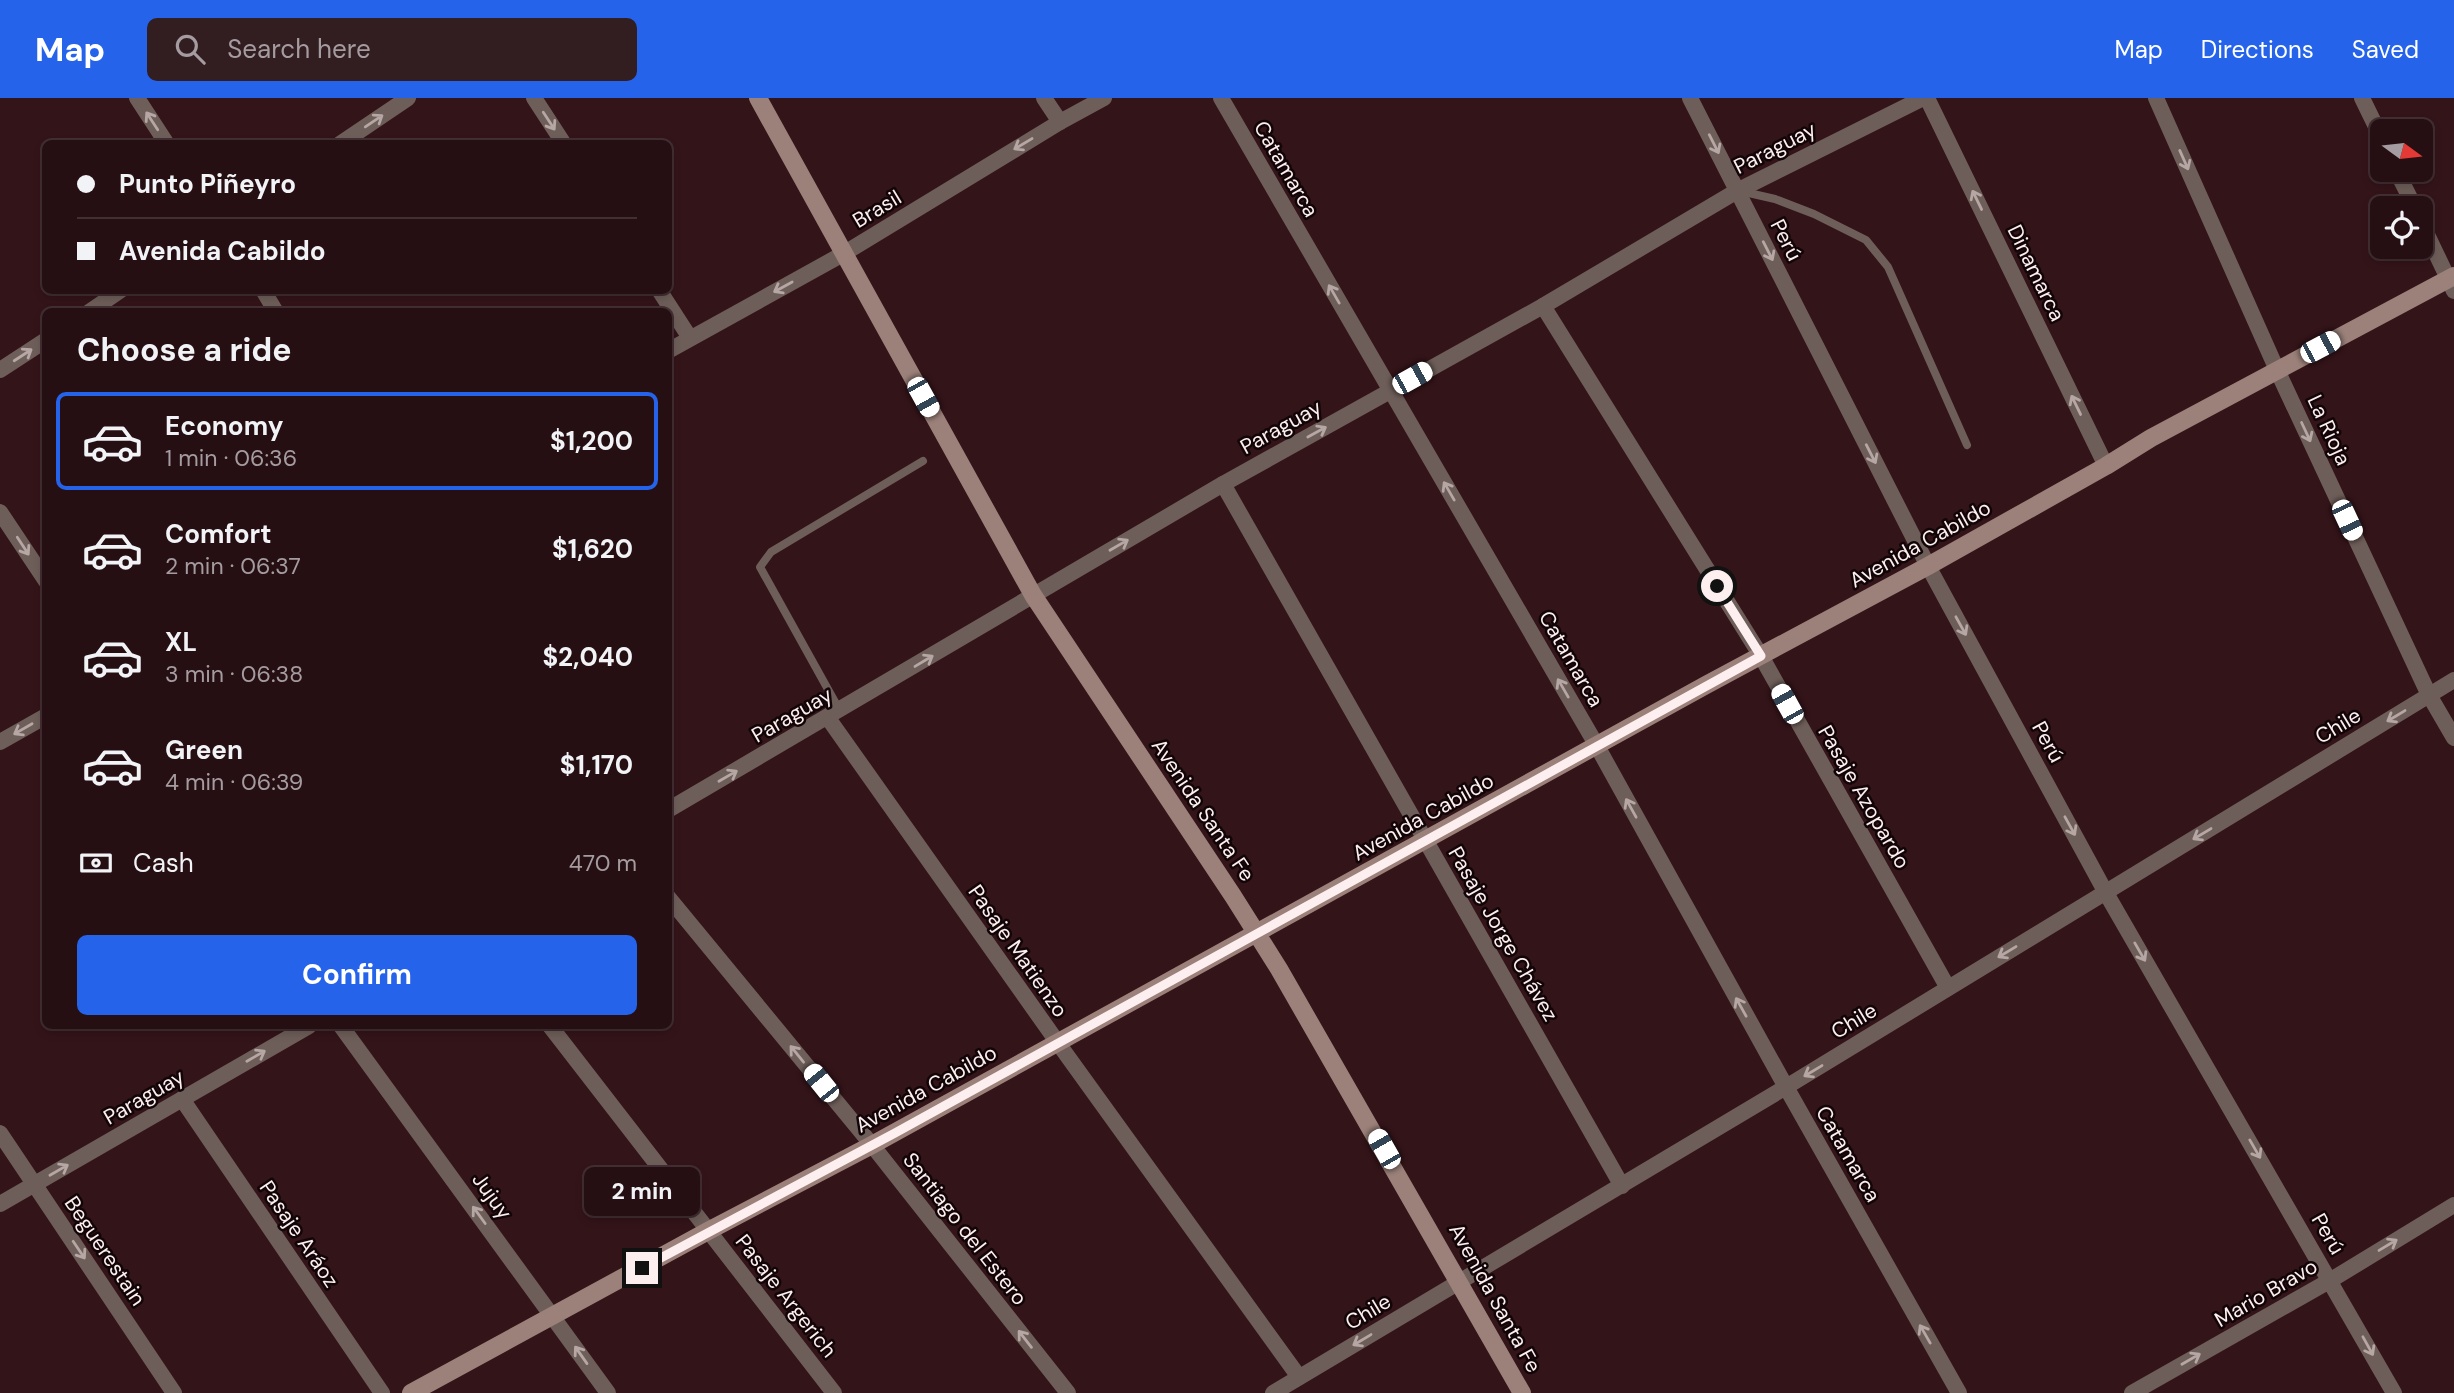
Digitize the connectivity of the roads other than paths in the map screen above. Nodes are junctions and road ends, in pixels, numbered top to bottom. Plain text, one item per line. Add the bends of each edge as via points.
1 (137, 98) edge
2 (408, 98) edge
3 (534, 98) edge
4 (758, 98) edge
5 (1044, 98) edge
6 (1104, 98) edge
7 (1221, 98) edge
8 (1690, 98) edge
9 (1925, 98) edge
10 (2156, 98) edge
11 (2362, 98) edge
12 (2372, 119) edge
13 (1060, 122) junction
14 (164, 140) edge
15 (346, 140) edge
16 (561, 140) edge
17 (1737, 191) junction
18 (2433, 245) edge
19 (843, 254) junction
20 (2452, 282) edge
21 (115, 294) edge
22 (1543, 306) junction
23 (95, 308) edge
24 (672, 310) edge
25 (690, 338) junction
26 (42, 343) edge
27 (672, 349) edge
28 (0, 370) edge
29 (2277, 370) junction
30 (1390, 390) junction
31 (1967, 445) dead end
32 (923, 461) dead end
33 (2106, 466) junction
34 (1223, 484) junction
35 (0, 512) edge
36 (1928, 566) junction
37 (42, 575) edge
38 (1033, 595) junction
39 (1761, 656) junction
40 (2454, 680) edge
41 (2429, 695) junction
42 (834, 715) junction
43 (42, 718) edge
44 (2454, 738) edge
45 (0, 742) edge
46 (1597, 747) junction
47 (672, 808) edge
48 (1426, 841) junction
49 (2106, 893) junction
50 (672, 902) edge
51 (1256, 934) junction
52 (1948, 988) junction
53 (304, 1029) edge
54 (343, 1029) edge
55 (552, 1029) edge
56 (1058, 1044) junction
57 (1786, 1087) junction
58 (182, 1099) junction
59 (0, 1133) edge
60 (872, 1145) junction
61 (35, 1184) junction
62 (1622, 1186) junction
63 (0, 1204) edge
64 (2454, 1205) edge
65 (708, 1231) junction
66 (2331, 1280) junction
67 (1460, 1281) junction
68 (554, 1317) junction
69 (1298, 1377) junction
70 (174, 1393) edge
71 (382, 1393) edge
72 (411, 1393) edge
73 (608, 1393) edge
74 (834, 1393) edge
75 (1068, 1393) edge
76 (1273, 1393) edge
77 (1522, 1393) edge
78 (1959, 1393) edge
79 (2132, 1393) edge
80 (2394, 1393) edge

14 -> 1 street
15 -> 2 street
3 -> 16 street
4 - 19 street, Avenida Santa Fe
5 - 13 street
6 - 13 street, Brasil
30 -> 7 street, Catamarca
8 -> 17 street, Perú
9 - 17 street, Paraguay
33 -> 9 street, Dinamarca
10 -> 29 street, La Rioja
11 - 12 street
13 -> 19 street, Brasil
17 - 22 street, Paraguay
17 - 31 lane via 1788,204 1866,240 1888,267
17 -> 36 street, Perú
18 - 20 street
19 -> 25 street, Brasil
19 - 38 street, Avenida Santa Fe
20 - 29 street, Avenida Cabildo
21 - 23 street
22 - 30 street, Paraguay
22 - 39 street, Pasaje Azopardo
24 - 25 street
25 - 27 street, Brasil
28 -> 26 street
29 - 33 street, Avenida Cabildo
29 -> 41 street, La Rioja
34 -> 30 street, Paraguay
46 -> 30 street, Catamarca
32 - 42 lane via 771,552 760,567
33 - 36 street, Avenida Cabildo
38 -> 34 street, Paraguay
34 - 48 street, Pasaje Jorge Chávez
35 -> 37 street
36 - 39 street, Avenida Cabildo
36 -> 49 street, Perú
42 -> 38 street, Paraguay
38 - 51 street, Avenida Santa Fe
39 - 46 street, Avenida Cabildo
39 - 52 street, Pasaje Azopardo
40 - 41 street, Chile
41 - 44 street, La Rioja
41 -> 49 street, Chile
47 -> 42 street, Paraguay
42 - 56 street, Pasaje Matienzo
43 -> 45 street
46 - 48 street, Avenida Cabildo
57 -> 46 street, Catamarca
48 - 51 street, Avenida Cabildo
48 - 62 street, Pasaje Jorge Chávez
49 -> 52 street, Chile
49 -> 66 street, Perú
60 -> 50 street, Santiago del Estero
51 - 56 street, Avenida Cabildo
51 - 67 street, Avenida Santa Fe
52 -> 57 street, Chile
58 -> 53 street, Paraguay
68 -> 54 street, Jujuy
55 - 65 street, Pasaje Argerich
56 - 60 street, Avenida Cabildo
56 - 69 street, Pasaje Matienzo
57 - 62 street, Chile
78 -> 57 street, Catamarca
61 -> 58 street, Paraguay
58 - 71 street, Pasaje Aráoz
59 - 61 street, Beguerestain
60 - 65 street, Avenida Cabildo
75 -> 60 street, Santiago del Estero
61 - 63 street, Paraguay
61 -> 70 street, Beguerestain
62 - 67 street, Chile
66 -> 64 street, Mario Bravo
65 - 68 street, Avenida Cabildo
65 - 74 street, Pasaje Argerich
79 -> 66 street, Mario Bravo
66 -> 80 street, Perú
67 -> 69 street, Chile
67 - 77 street, Avenida Santa Fe
68 - 72 street, Avenida Cabildo
73 -> 68 street, Jujuy
69 - 76 street, Chile

